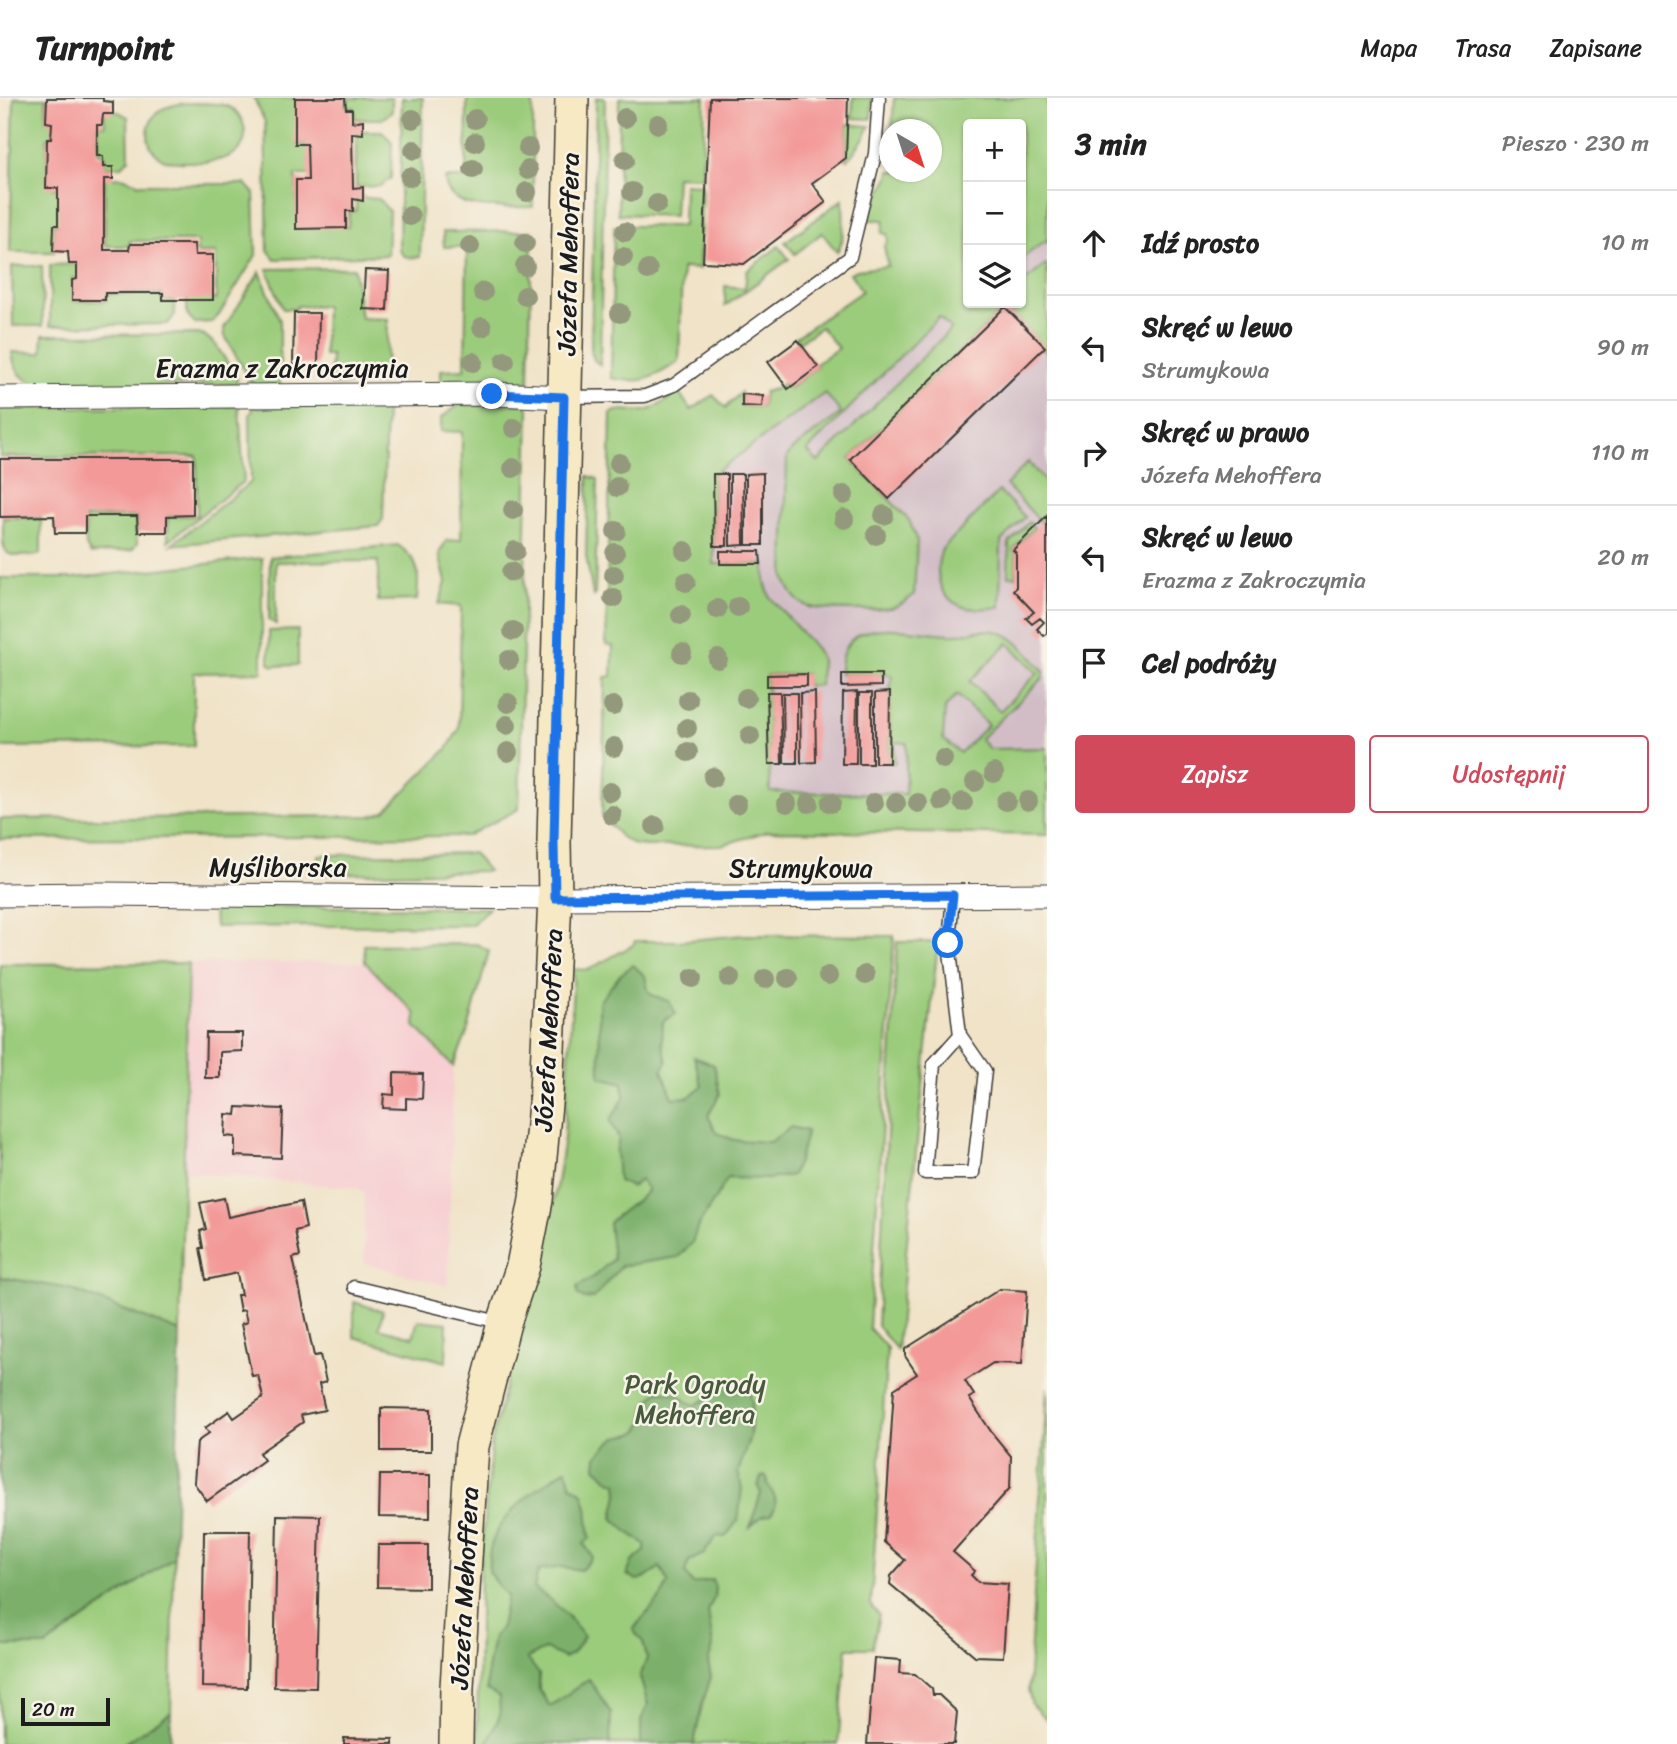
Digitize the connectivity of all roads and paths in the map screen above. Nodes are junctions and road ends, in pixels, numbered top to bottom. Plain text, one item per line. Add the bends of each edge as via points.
1 (572, 98) edge
2 (879, 98) edge
3 (564, 397) junction
4 (0, 398) edge
5 (0, 895) edge
6 (953, 895) junction
7 (1047, 895) edge
8 (555, 898) junction
9 (960, 1035) junction
10 (354, 1287) dead end
11 (504, 1323) junction
12 (456, 1744) edge

1 - 3 street, Józefa Mehoffera
2 - 3 lane via 875,154 850,257 674,385 645,396
3 - 4 street, Erazma z Zakroczymia
3 - 8 street, Józefa Mehoffera
5 - 8 street, Myśliborska
6 - 7 street, Strumykowa
6 - 8 street, Strumykowa
6 - 9 lane via 948,943
8 - 11 street, Józefa Mehoffera via 536,1200 523,1265
9 - 9 lane via 985,1071 973,1173 925,1173 934,1064
10 - 11 lane
11 - 12 street, Józefa Mehoffera via 472,1446

